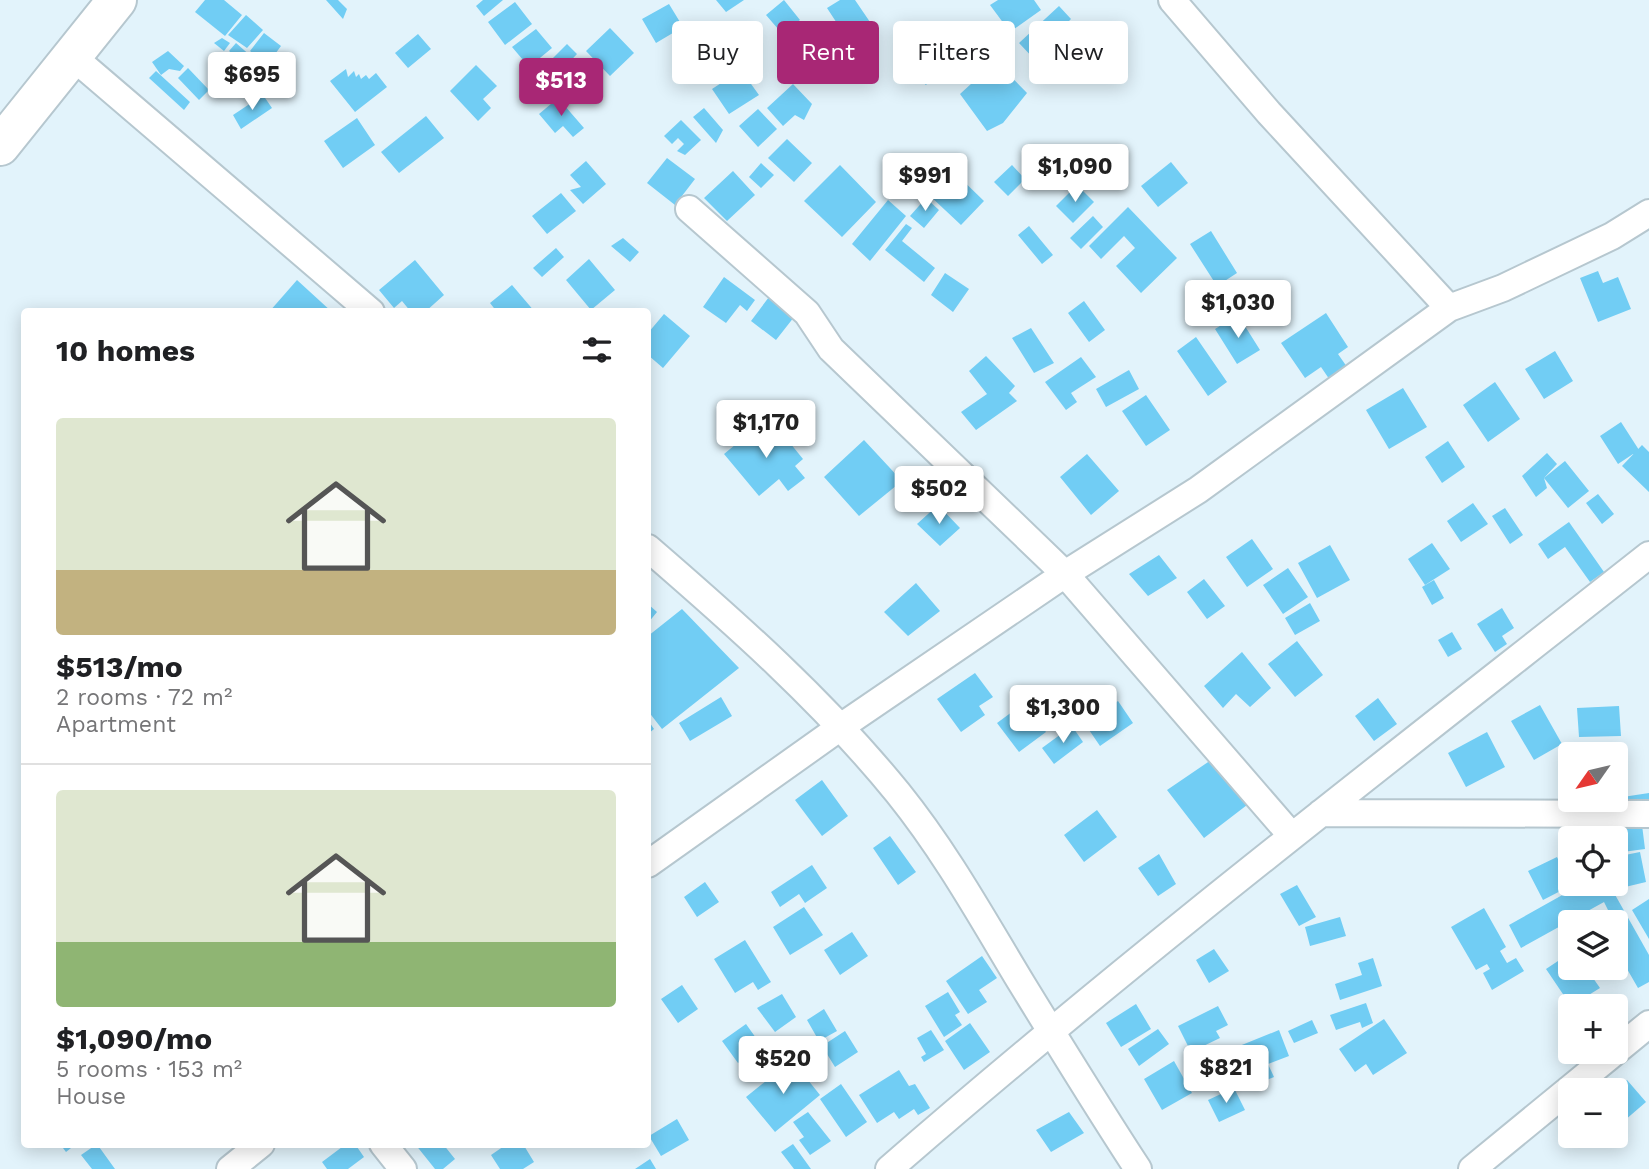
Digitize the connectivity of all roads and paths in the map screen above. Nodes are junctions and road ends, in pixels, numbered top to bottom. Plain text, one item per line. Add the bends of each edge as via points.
1 (117, 0) edge
2 (1172, 0) edge
3 (72, 56) junction
4 (0, 146) edge
5 (689, 209) dead end
6 (1649, 213) edge
7 (366, 308) edge
8 (1449, 308) junction
9 (651, 551) edge
10 (1649, 555) edge
11 (1065, 574) junction
12 (842, 726) junction
13 (1321, 813) junction
14 (1649, 814) edge
15 (1291, 835) junction
16 (651, 862) edge
17 (1649, 1024) edge
18 (1052, 1028) junction
19 (256, 1148) edge
20 (386, 1148) edge
21 (230, 1169) edge
22 (403, 1169) edge
23 (889, 1169) edge
24 (1138, 1169) edge
25 (1472, 1169) edge

1 - 3 main road
2 - 8 street
3 - 4 main road
3 - 7 street
5 - 11 street via 807,313 831,349
6 - 8 street via 1503,288
8 - 11 street via 1198,490
9 - 12 street
10 - 13 street
11 - 12 street
11 - 15 street
12 - 16 street
12 - 18 street via 899,794 967,888
13 - 14 street
13 - 15 street
15 - 18 street
17 - 25 street
18 - 23 street
18 - 24 street
19 - 21 street
20 - 22 street

